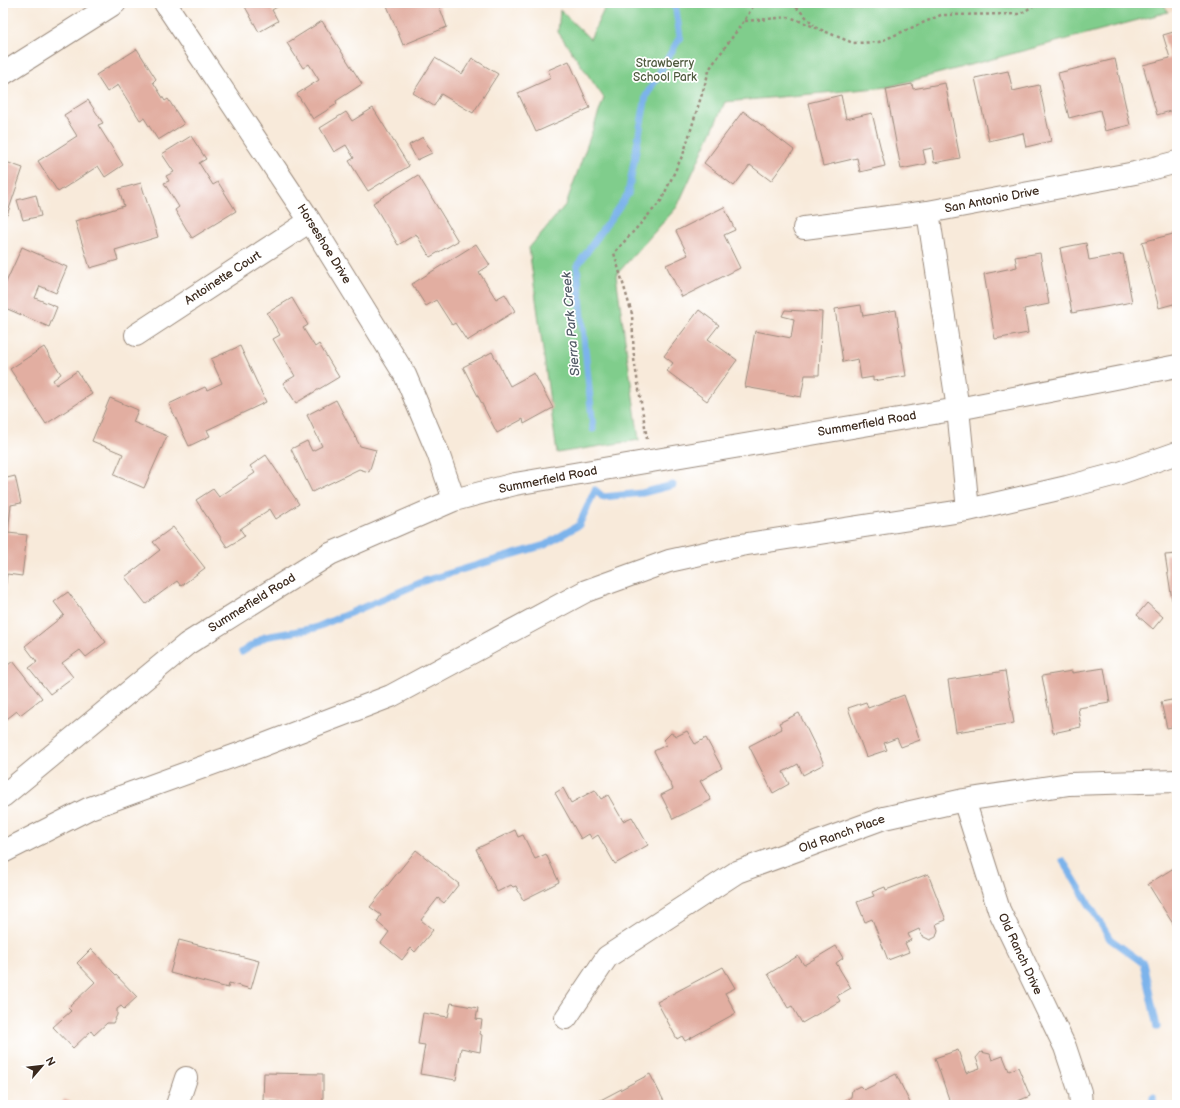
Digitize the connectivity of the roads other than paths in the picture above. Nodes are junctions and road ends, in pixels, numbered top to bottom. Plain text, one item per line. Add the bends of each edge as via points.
1 (115, 3) edge
2 (165, 3) edge
3 (3, 74) edge
4 (1177, 162) edge
5 (928, 212) junction
6 (310, 221) junction
7 (804, 228) dead end
8 (136, 335) dead end
9 (1177, 366) edge
10 (958, 409) junction
11 (1177, 453) edge
12 (454, 500) junction
13 (968, 510) junction
14 (1177, 782) edge
15 (3, 796) edge
16 (964, 800) junction
17 (3, 852) edge
18 (566, 1018) dead end
19 (186, 1078) dead end
20 (177, 1105) edge
21 (1081, 1105) edge

1 - 3 street
2 - 6 street, Horseshoe Drive
4 - 5 street, San Antonio Drive via 1135,173
5 - 7 street, San Antonio Drive
5 - 10 street
6 - 8 street, Antoinette Court
6 - 12 street, Horseshoe Drive via 405,375 438,453
9 - 10 street, Summerfield Road
10 - 12 street, Summerfield Road via 515,484
10 - 13 street
11 - 13 street via 1120,473
12 - 15 street, Summerfield Road via 330,554 187,644
13 - 17 street via 741,545 669,561 586,590 392,696 90,808
14 - 16 street, Old Ranch Place via 1069,784
16 - 18 street, Old Ranch Place via 884,818 737,872 607,957
16 - 21 street, Old Ranch Drive via 999,910 1065,1047 1080,1092
19 - 20 street

